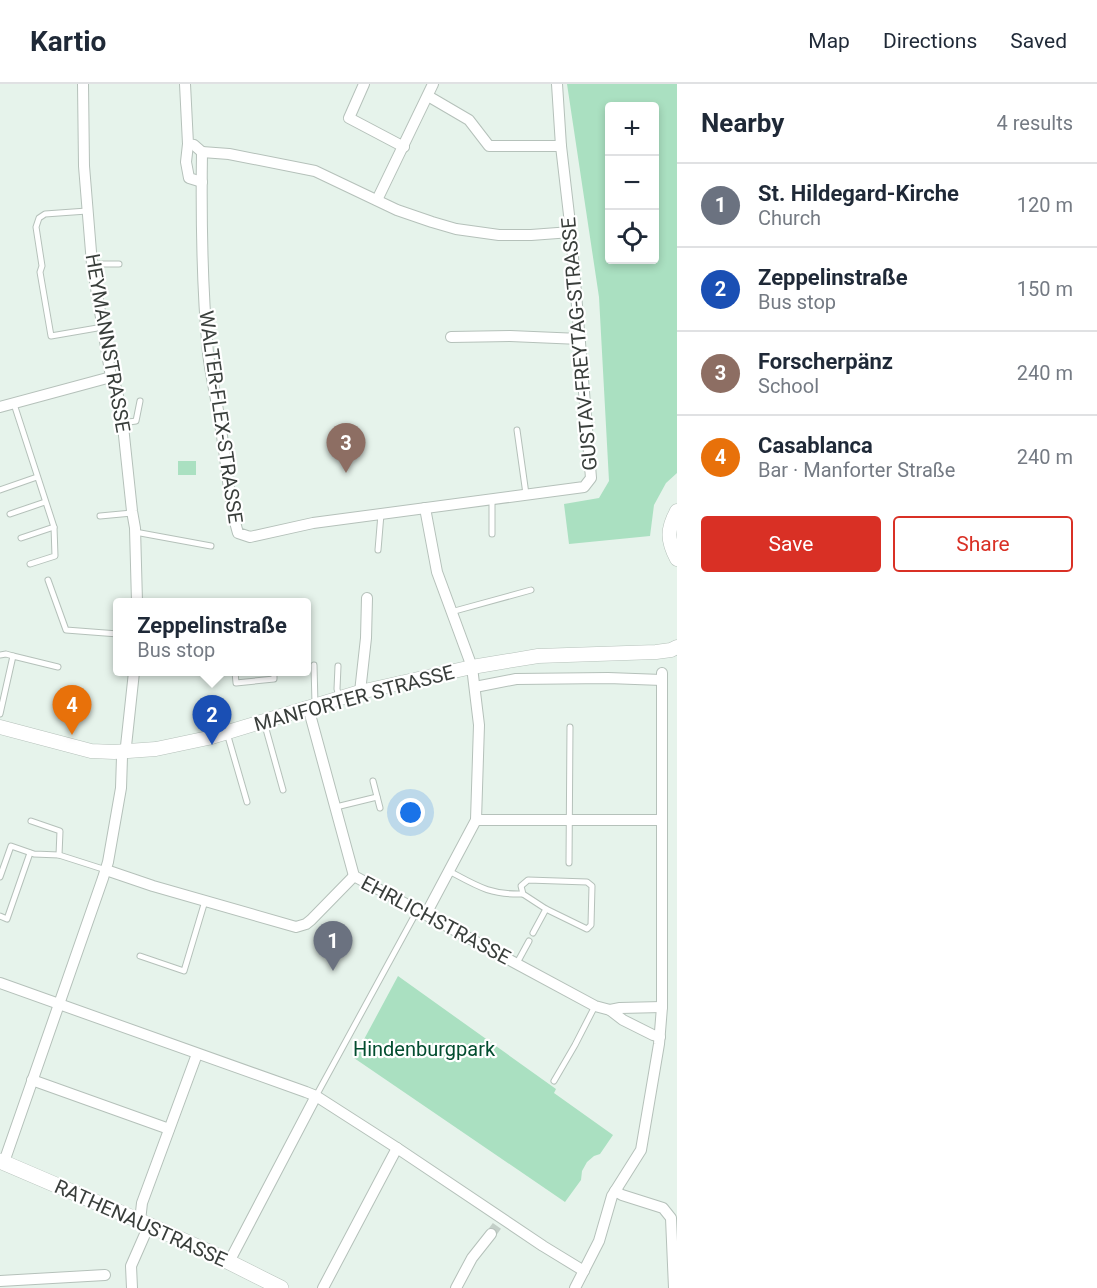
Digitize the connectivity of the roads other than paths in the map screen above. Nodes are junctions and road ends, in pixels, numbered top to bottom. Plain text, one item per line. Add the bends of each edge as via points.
1 (83, 84) edge
2 (185, 84) edge
3 (364, 84) edge
4 (433, 84) edge
5 (557, 84) edge
6 (428, 96) junction
7 (188, 144) junction
8 (561, 146) junction
9 (404, 147) junction
10 (202, 152) junction
11 (202, 182) junction
12 (377, 200) junction
13 (87, 211) junction
14 (571, 232) junction
15 (92, 264) junction
16 (119, 264) dead end
17 (103, 327) junction
18 (450, 337) dead end
19 (580, 339) junction
20 (111, 377) junction
21 (140, 400) dead end
22 (14, 404) junction
23 (0, 407) edge
24 (122, 423) junction
25 (517, 430) dead end
26 (37, 477) junction
27 (0, 490) edge
28 (527, 496) junction
29 (492, 500) junction
30 (45, 502) junction
31 (425, 508) junction
32 (677, 511) edge
33 (10, 513) dead end
34 (132, 513) junction
35 (381, 514) junction
36 (100, 516) dead end
37 (54, 527) junction
38 (135, 532) junction
39 (492, 534) dead end
40 (21, 538) dead end
41 (211, 546) dead end
42 (378, 550) dead end
43 (677, 559) edge
44 (30, 564) dead end
45 (48, 580) dead end
46 (531, 590) dead end
47 (137, 598) edge
48 (367, 598) dead end
49 (451, 612) junction
50 (113, 634) edge
51 (677, 647) edge
52 (0, 655) edge
53 (13, 656) junction
54 (315, 665) dead end
55 (338, 666) dead end
56 (58, 667) dead end
57 (472, 667) junction
58 (134, 676) edge
59 (235, 676) edge
60 (274, 676) edge
61 (475, 687) junction
62 (360, 692) junction
63 (339, 698) junction
64 (312, 706) junction
65 (0, 714) edge
66 (264, 721) junction
67 (0, 727) edge
68 (570, 727) dead end
69 (227, 731) junction
70 (124, 752) junction
71 (374, 781) dead end
72 (284, 790) dead end
73 (377, 797) junction
74 (247, 802) dead end
75 (336, 807) junction
76 (380, 808) dead end
77 (570, 819) junction
78 (476, 820) junction
79 (661, 820) junction
80 (31, 821) dead end
81 (30, 853) junction
82 (59, 855) junction
83 (569, 864) dead end
84 (106, 870) junction
85 (449, 871) junction
86 (354, 876) junction
87 (0, 877) edge
88 (523, 894) junction
89 (205, 901) junction
90 (546, 909) junction
91 (422, 912) junction
92 (0, 916) edge
93 (533, 933) dead end
94 (529, 941) dead end
95 (140, 956) dead end
96 (517, 963) junction
97 (0, 983) edge
98 (59, 1005) junction
99 (595, 1006) junction
100 (662, 1007) junction
101 (610, 1011) junction
102 (660, 1037) junction
103 (197, 1054) junction
104 (32, 1080) junction
105 (554, 1081) dead end
106 (316, 1096) junction
107 (169, 1129) junction
108 (397, 1148) junction
109 (2, 1162) edge
110 (615, 1191) junction
111 (144, 1223) junction
112 (491, 1234) tunnel mouth
113 (229, 1262) junction
114 (584, 1272) junction
115 (105, 1275) dead end
116 (0, 1281) edge
117 (37, 1283) edge
118 (132, 1288) edge
119 (281, 1288) edge
120 (323, 1288) edge
121 (456, 1288) edge
122 (575, 1288) edge
123 (674, 1288) edge

1 - 13 street, HEYMANNSTRASSE
2 - 7 street
3 - 9 street via 349,118
4 - 6 street
5 - 8 street, GUSTAV-FREYTAG-STRASSE
6 - 8 street via 469,120 489,146
6 - 9 street
7 - 10 street
7 - 11 street via 189,178
8 - 14 street, GUSTAV-FREYTAG-STRASSE
9 - 12 street
10 - 11 street, WALTER-FLEX-STRASSE
10 - 12 street via 315,171
11 - 35 street, WALTER-FLEX-STRASSE via 208,356 238,533 250,537
12 - 14 street via 456,229 499,235
13 - 15 street, HEYMANNSTRASSE
13 - 17 lane via 45,214 39,218 36,227 40,272 51,336
14 - 19 street, GUSTAV-FREYTAG-STRASSE
15 - 16 lane
15 - 17 street, HEYMANNSTRASSE
17 - 20 street, HEYMANNSTRASSE
18 - 19 street
19 - 28 street, GUSTAV-FREYTAG-STRASSE via 591,478 584,487
20 - 22 street
20 - 24 street, HEYMANNSTRASSE
21 - 24 lane via 136,421
22 - 23 street
22 - 26 lane
24 - 34 street, HEYMANNSTRASSE
25 - 28 lane
26 - 27 lane
26 - 30 lane
28 - 29 street, GUSTAV-FREYTAG-STRASSE
29 - 31 street, GUSTAV-FREYTAG-STRASSE
29 - 39 lane
30 - 33 lane
30 - 37 lane
31 - 35 street, WALTER-FLEX-STRASSE
31 - 49 street via 437,572
32 - 43 street via 669,534
34 - 36 lane
34 - 38 street, HEYMANNSTRASSE
35 - 42 lane
37 - 40 lane
37 - 44 lane via 55,556
38 - 41 lane
38 - 47 street, HEYMANNSTRASSE
45 - 50 lane via 66,630
46 - 49 lane
48 - 62 street
49 - 57 street
51 - 57 street, MANFORTER STRASSE via 656,652 538,656
52 - 53 lane
53 - 56 lane
53 - 65 lane
54 - 64 lane
55 - 63 lane
57 - 61 street
57 - 62 street, MANFORTER STRASSE
58 - 70 street
59 - 60 lane via 236,683
61 - 78 street via 479,725
61 - 79 street, MANFORTER STRASSE via 516,679 662,676
62 - 63 street, MANFORTER STRASSE
63 - 64 street, MANFORTER STRASSE
64 - 66 street, MANFORTER STRASSE
64 - 75 street, EHRLICHSTRASSE
66 - 69 street, MANFORTER STRASSE
66 - 72 lane
67 - 70 street, MANFORTER STRASSE via 91,751
68 - 77 lane
69 - 70 street, MANFORTER STRASSE via 165,748
69 - 74 lane
70 - 84 street
71 - 73 lane
73 - 75 lane
73 - 76 lane
75 - 86 street, EHRLICHSTRASSE
77 - 78 street
77 - 79 street
77 - 83 lane
78 - 85 street
79 - 100 street
80 - 82 lane via 60,831
81 - 82 lane
81 - 87 lane via 11,846
81 - 92 lane via 8,918
82 - 84 lane
84 - 89 street
84 - 98 street
85 - 88 lane via 494,892
85 - 91 street
86 - 89 street via 301,927
86 - 91 street, EHRLICHSTRASSE
88 - 90 lane
88 - 90 lane via 521,886 528,880 587,882 592,886 591,925 587,929
89 - 95 lane via 184,970
90 - 93 lane
91 - 96 street, EHRLICHSTRASSE
91 - 106 lane
94 - 96 lane
96 - 99 street, EHRLICHSTRASSE
97 - 98 street
98 - 103 street
98 - 104 street
99 - 101 street, EHRLICHSTRASSE
99 - 105 lane
100 - 101 street, EHRLICHSTRASSE
100 - 102 street
101 - 102 street, EHRLICHSTRASSE
102 - 110 street via 641,1150
103 - 106 street
103 - 107 street
104 - 107 street
104 - 109 street
106 - 108 street
106 - 113 street
107 - 111 street via 142,1203
108 - 114 street via 500,1221
108 - 120 street
109 - 111 main road, RATHENAUSTRASSE
110 - 114 street
110 - 123 street via 663,1208 671,1218
111 - 113 main road, RATHENAUSTRASSE
111 - 118 street via 131,1266
112 - 121 street
113 - 119 main road, RATHENAUSTRASSE
114 - 122 street
115 - 117 street
116 - 117 street

